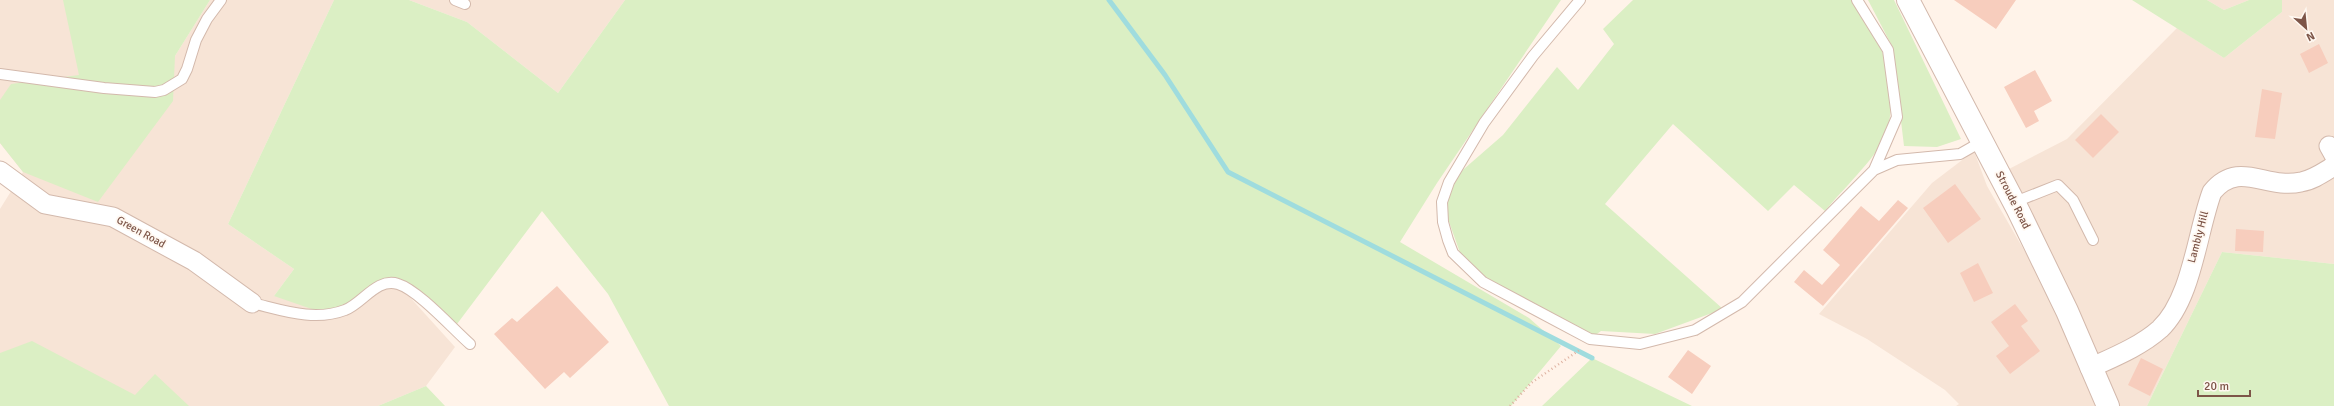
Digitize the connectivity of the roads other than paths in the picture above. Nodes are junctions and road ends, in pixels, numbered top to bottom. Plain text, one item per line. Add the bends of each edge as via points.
1 (221, 0) edge
2 (1580, 0) edge
3 (1857, 0) edge
4 (1908, 0) edge
5 (0, 74) edge
6 (1981, 142) junction
7 (2334, 166) edge
8 (1874, 170) junction
9 (0, 171) edge
10 (2015, 202) junction
11 (2093, 240) dead end
12 (252, 303) joint
13 (470, 344) dead end
14 (2090, 368) junction
15 (2108, 406) edge

1 - 5 lane via 196,40 182,79 164,90 155,92 104,88
2 - 8 lane via 1533,56 1481,128 1449,182 1442,202 1444,222 1453,253 1483,282 1590,339 1640,344 1695,330 1742,302
3 - 8 lane via 1888,50 1897,117
4 - 6 street, Stroude Road
6 - 8 lane via 1960,154 1897,160
6 - 10 street, Stroude Road
7 - 14 street, Lambly Hill via 2301,182 2286,183 2241,176 2230,177 2220,182 2212,192 2186,283 2171,315 2159,329 2143,341
9 - 12 street, Green Road via 45,204 113,217 194,261
10 - 11 lane via 2058,185 2073,200
10 - 14 street, Stroude Road via 2067,311
12 - 13 lane via 301,314 329,315 347,310 386,284 397,283 413,292
14 - 15 street, Stroude Road

